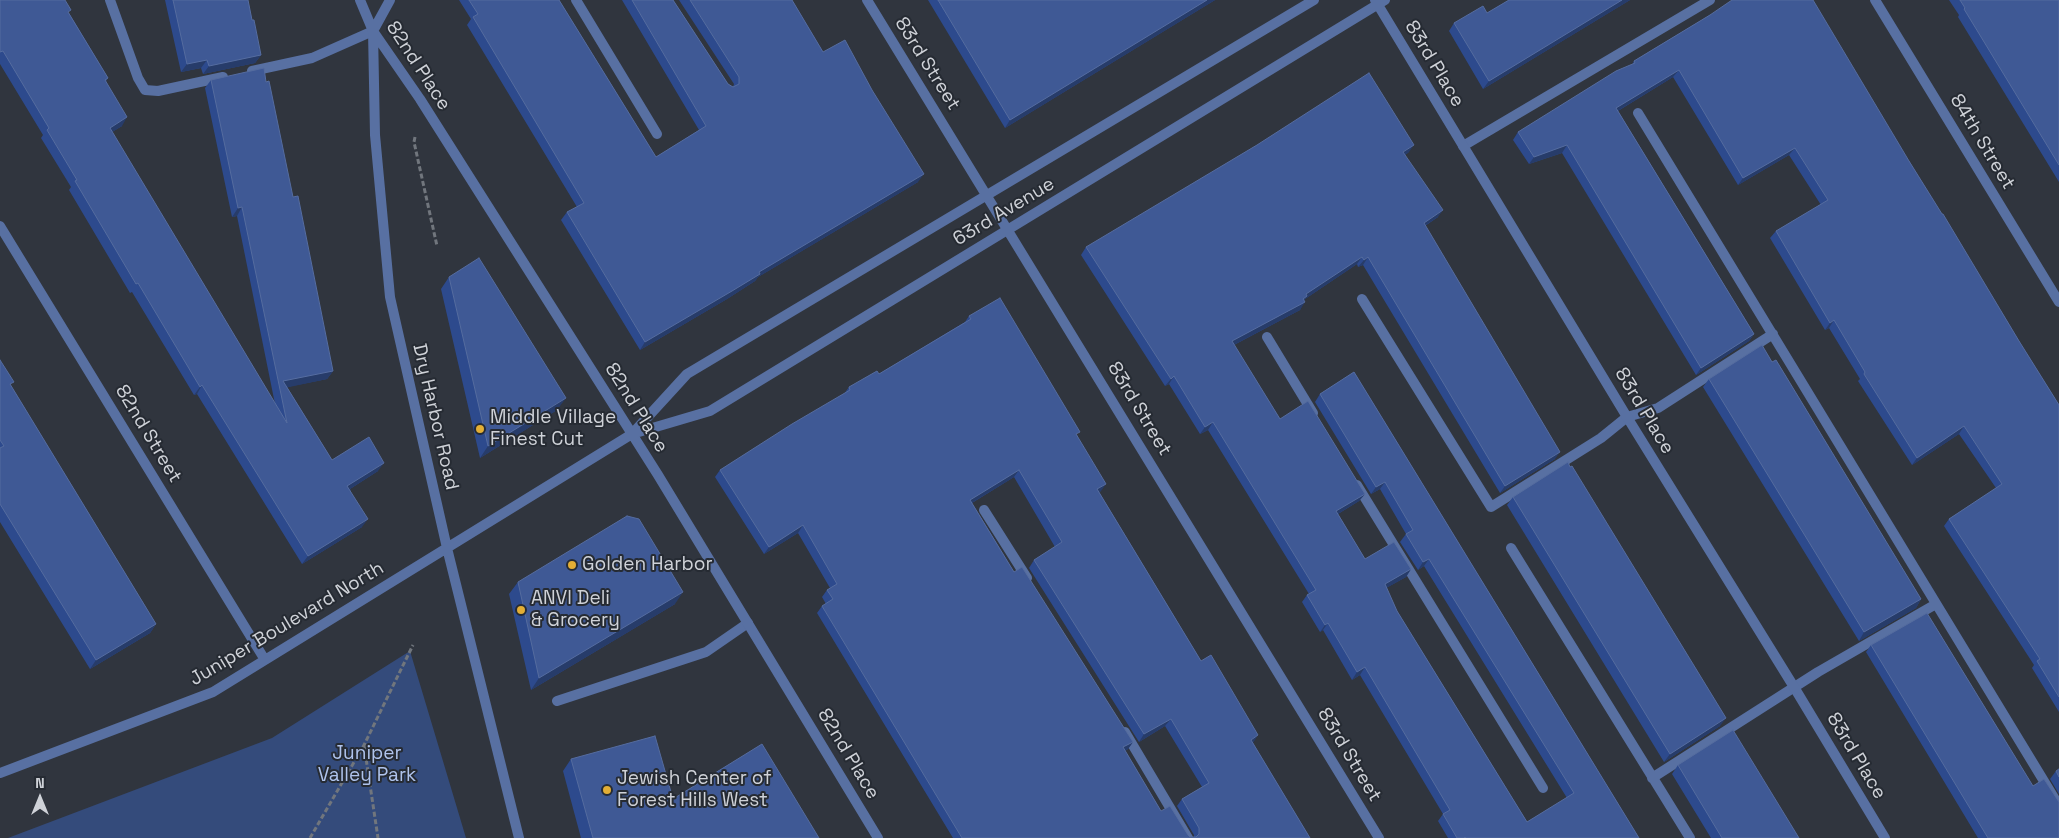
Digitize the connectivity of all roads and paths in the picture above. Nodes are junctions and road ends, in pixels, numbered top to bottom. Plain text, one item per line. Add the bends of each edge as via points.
1 (110, 0) edge
2 (360, 0) edge
3 (390, 0) edge
4 (576, 0) edge
5 (867, 0) edge
6 (1314, 0) edge
7 (1710, 0) edge
8 (1875, 0) edge
9 (1379, 2) edge
10 (373, 31) junction
11 (1638, 113) dead end
12 (416, 129) dead end
13 (657, 134) dead end
14 (1463, 146) junction
15 (986, 194) junction
16 (0, 226) edge
17 (1008, 230) junction
18 (437, 246) dead end
19 (1362, 299) dead end
20 (2059, 302) edge
21 (1773, 334) junction
22 (1267, 337) edge
23 (1626, 417) junction
24 (1318, 420) edge
25 (632, 434) junction
26 (1353, 478) edge
27 (984, 510) dead end
28 (446, 548) junction
29 (1512, 548) dead end
30 (1032, 585) edge
31 (1936, 604) junction
32 (748, 623) junction
33 (413, 645) dead end
34 (266, 660) junction
35 (1794, 687) junction
36 (557, 701) dead end
37 (1121, 726) edge
38 (364, 745) junction
39 (0, 773) edge
40 (1652, 778) junction
41 (1543, 788) dead end
42 (2059, 806) edge
43 (310, 838) edge
44 (378, 838) edge
45 (519, 838) edge
46 (878, 838) edge
47 (1188, 838) edge
48 (1379, 838) edge
49 (1690, 838) edge
50 (1885, 838) edge

1 - 10 street via 138,78 145,90 158,92 312,58
2 - 10 street, 82nd Place
3 - 10 street, Dry Harbor Road
4 - 13 street
5 - 15 street, 83rd Street
6 - 15 street, 63rd Avenue
7 - 14 street
8 - 20 street, 84th Street
9 - 14 street, 83rd Place
9 - 17 street, 63rd Avenue
10 - 25 street, 82nd Place via 420,99
10 - 28 street, Dry Harbor Road via 375,135 390,297
11 - 21 street
12 - 18 path via 414,142
14 - 23 street, 83rd Place
15 - 17 street, 83rd Street
15 - 25 street, 63rd Avenue via 687,374
16 - 34 street, 82nd Street
17 - 25 street, 63rd Avenue via 710,411
17 - 48 street, 83rd Street
19 - 23 street via 1491,507 1601,438
21 - 23 street via 1658,408
21 - 31 street
22 - 24 street
23 - 35 street, 83rd Place
25 - 28 street, 63rd Avenue
25 - 32 street, 82nd Place
26 - 41 street
27 - 30 street
28 - 34 street, Juniper Boulevard North
28 - 45 street, Dry Harbor Road
29 - 40 street
31 - 35 street
31 - 42 street
32 - 36 street via 706,652
32 - 46 street, 82nd Place
33 - 38 path
34 - 39 street, Juniper Boulevard North via 213,692
35 - 40 street
35 - 50 street, 83rd Place
37 - 47 street
38 - 43 path
38 - 44 path
40 - 49 street

